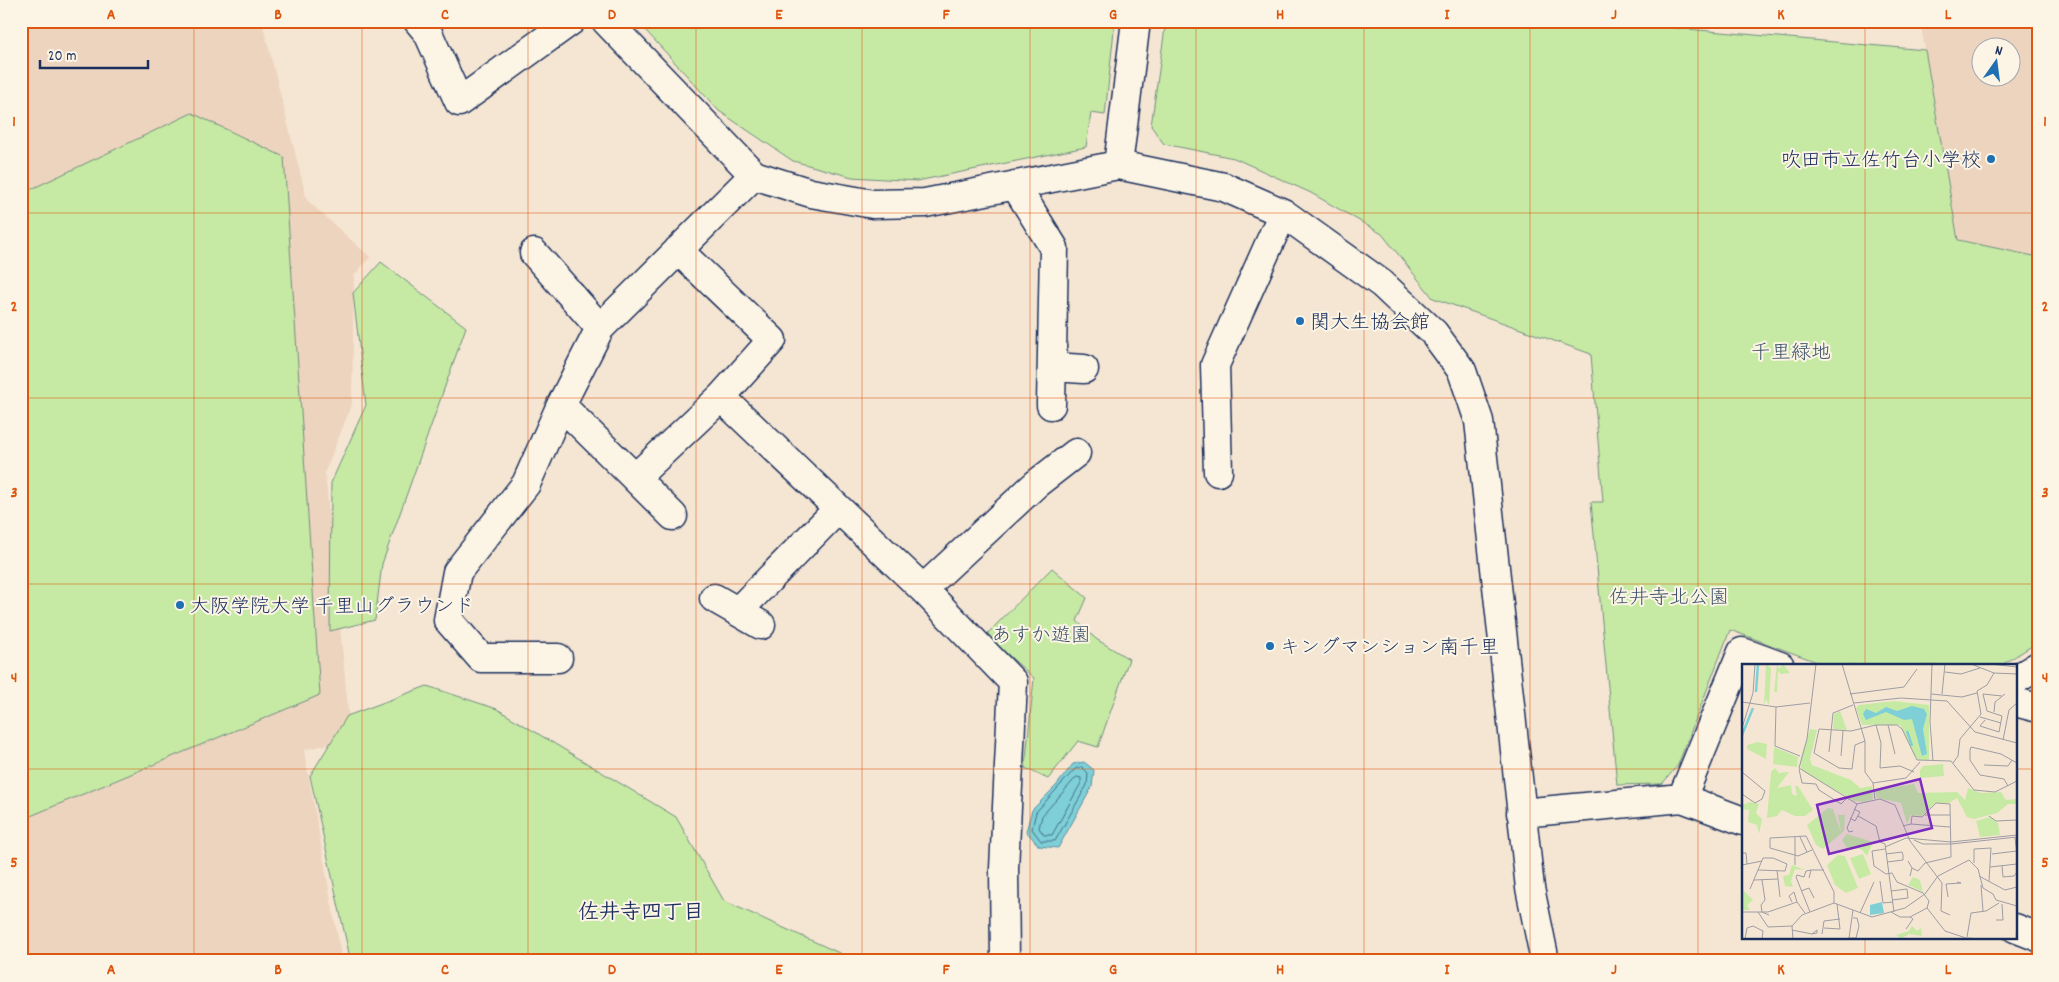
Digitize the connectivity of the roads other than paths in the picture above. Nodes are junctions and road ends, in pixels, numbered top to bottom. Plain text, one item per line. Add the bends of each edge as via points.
1 (418, 21) edge
2 (572, 21) edge
3 (606, 21) edge
4 (1136, 21) edge
5 (1118, 165) junction
6 (754, 175) junction
7 (1015, 185) junction
8 (1283, 213) junction
9 (678, 250) junction
10 (534, 253) dead end
11 (600, 328) junction
12 (1053, 367) junction
13 (1084, 369) dead end
14 (721, 397) junction
15 (561, 405) junction
16 (1051, 405) dead end
17 (1076, 453) dead end
18 (1218, 472) dead end
19 (635, 478) junction
20 (837, 510) junction
21 (673, 516) dead end
22 (923, 590) junction
23 (714, 598) dead end
24 (738, 612) junction
25 (761, 625) dead end
26 (558, 658) dead end
27 (1775, 664) edge
28 (2038, 666) edge
29 (2016, 679) edge
30 (2016, 702) edge
31 (2038, 708) edge
32 (1682, 798) junction
33 (1521, 813) junction
34 (1742, 821) edge
35 (2016, 928) edge
36 (2038, 937) edge
37 (1005, 961) edge
38 (1544, 961) edge

1 - 2 street via 428,33 459,102
3 - 6 street
4 - 5 street
5 - 7 street
5 - 8 street via 1224,187
6 - 7 street via 811,193 873,204 925,204
6 - 9 street
7 - 12 street via 1054,248
8 - 18 street via 1215,365
8 - 33 street via 1382,284 1434,333 1462,371 1479,421
9 - 11 street
9 - 14 street via 772,340
10 - 11 street
11 - 15 street
12 - 13 street
12 - 16 street
14 - 19 street
14 - 20 street
15 - 19 street
15 - 26 street via 526,484 457,572 448,620 481,658
17 - 22 street via 1036,484
19 - 21 street
20 - 22 street
20 - 24 street
22 - 37 street via 1013,682 1004,869
23 - 24 street
24 - 25 street
27 - 32 street via 1742,652
28 - 29 street
30 - 31 street
32 - 33 street
32 - 34 street
33 - 38 street via 1530,888
35 - 36 street

